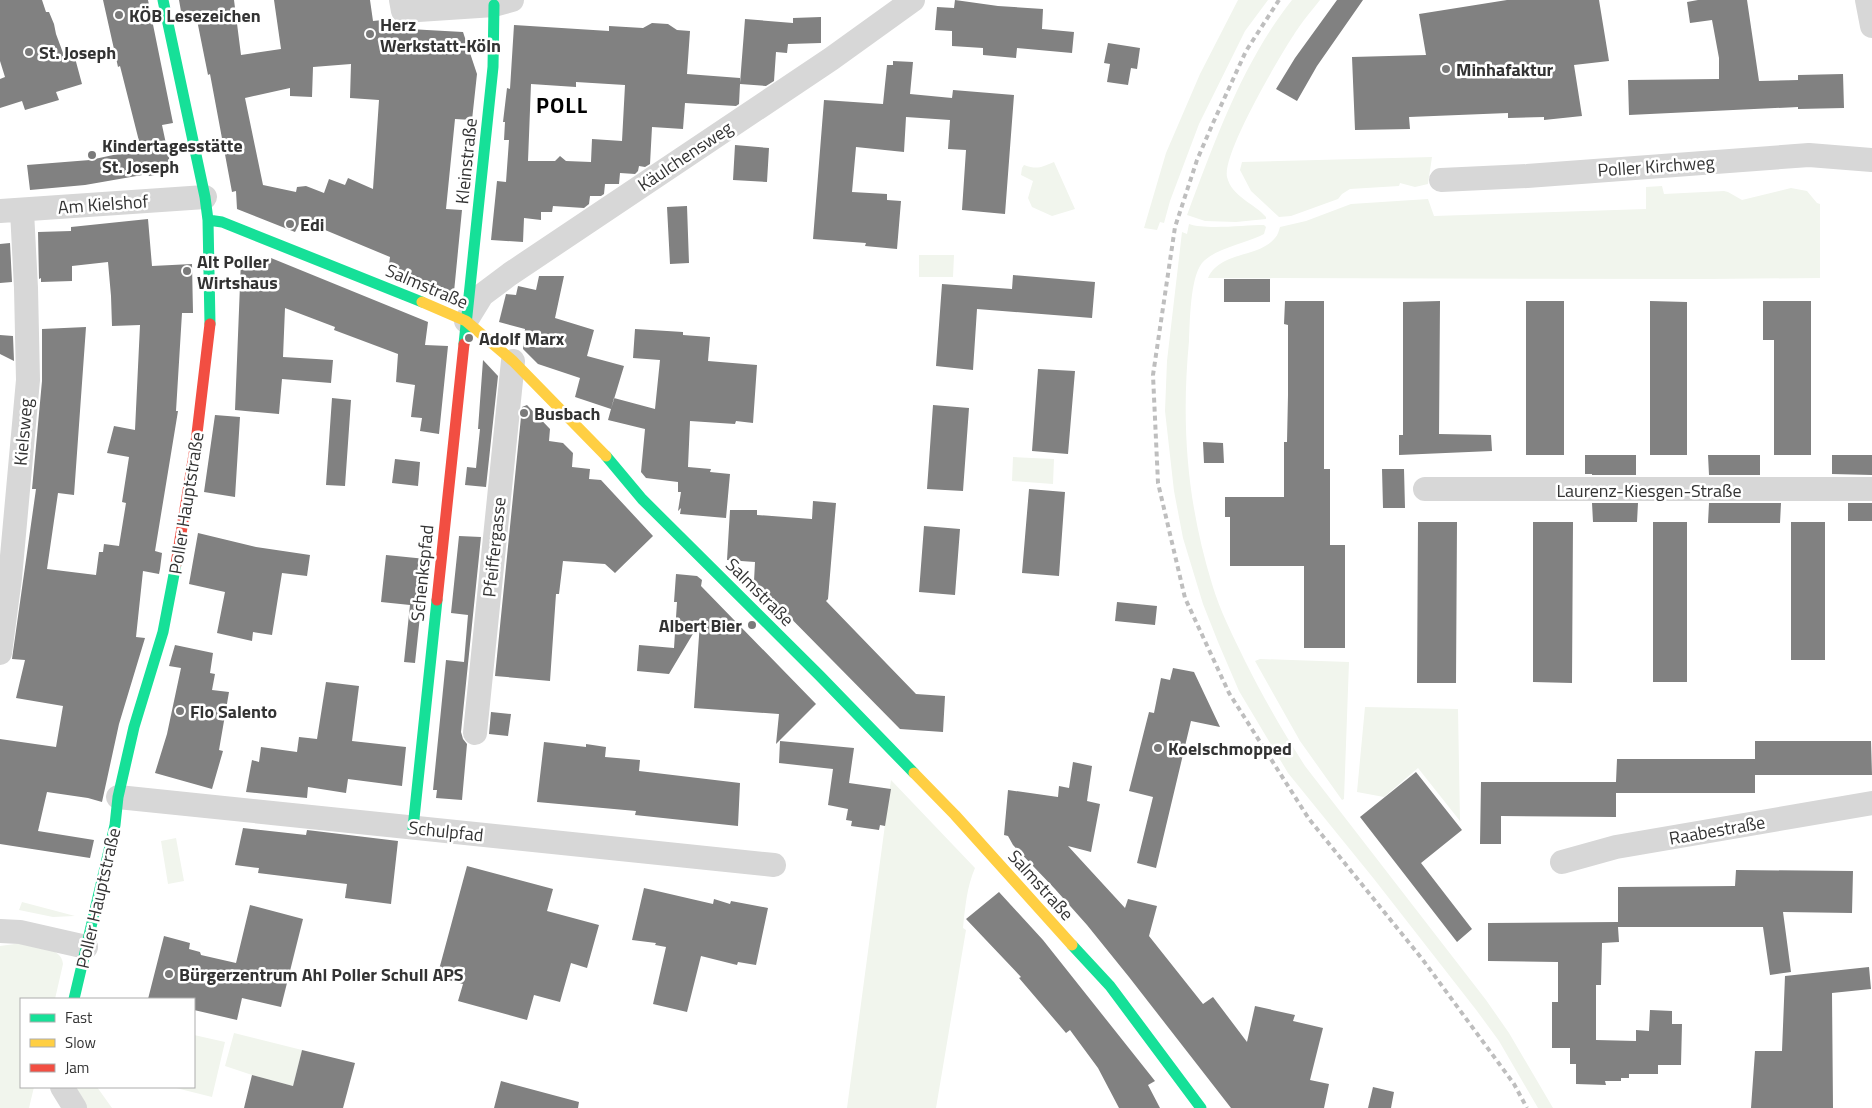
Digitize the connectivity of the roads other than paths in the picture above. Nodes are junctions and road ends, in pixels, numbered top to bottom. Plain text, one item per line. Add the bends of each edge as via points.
1 (162, 0) edge
2 (913, 0) edge
3 (1867, 0) edge
4 (503, 2) edge
5 (402, 6) edge
6 (1872, 26) edge
7 (1872, 160) edge
8 (1440, 180) dead end
9 (206, 208) junction
10 (11, 211) edge
11 (466, 321) junction
12 (514, 361) junction
13 (1425, 489) dead end
14 (1872, 489) edge
15 (0, 653) edge
16 (475, 733) dead end
17 (118, 797) junction
18 (1872, 802) edge
19 (413, 828) junction
20 (1562, 862) dead end
21 (774, 865) dead end
22 (0, 931) edge
23 (86, 947) junction
24 (74, 998) edge
25 (61, 1088) edge
26 (63, 1088) edge
27 (51, 1108) edge
28 (75, 1108) edge
29 (1201, 1108) edge

1 - 9 street, Poller Hauptstraße
2 - 11 street, Käulchensweg via 831,59 510,274 482,295
3 - 6 street
4 - 5 street
4 - 11 street, Kleinstraße
7 - 8 street, Poller Kirchweg via 1809,155
9 - 10 street, Am Kielshof
9 - 11 street, Salmstraße via 222,222
9 - 17 street, Poller Hauptstraße via 210,324 196,442 163,632 134,727
10 - 15 street, Kielsweg via 26,288 28,380
11 - 12 street, Salmstraße
11 - 19 street, Schenkspfad
12 - 16 street, Pfeiffergasse
12 - 29 street, Salmstraße via 610,459 642,499 961,822 1110,986
13 - 14 street, Laurenz-Kiesgen-Straße
17 - 19 street, Schulpfad
17 - 23 street, Poller Hauptstraße via 115,825
18 - 20 street, Raabestraße via 1616,847
19 - 21 street, Schulpfad
22 - 23 street via 20,932
23 - 24 street, Poller Hauptstraße
25 - 27 street
26 - 28 street

